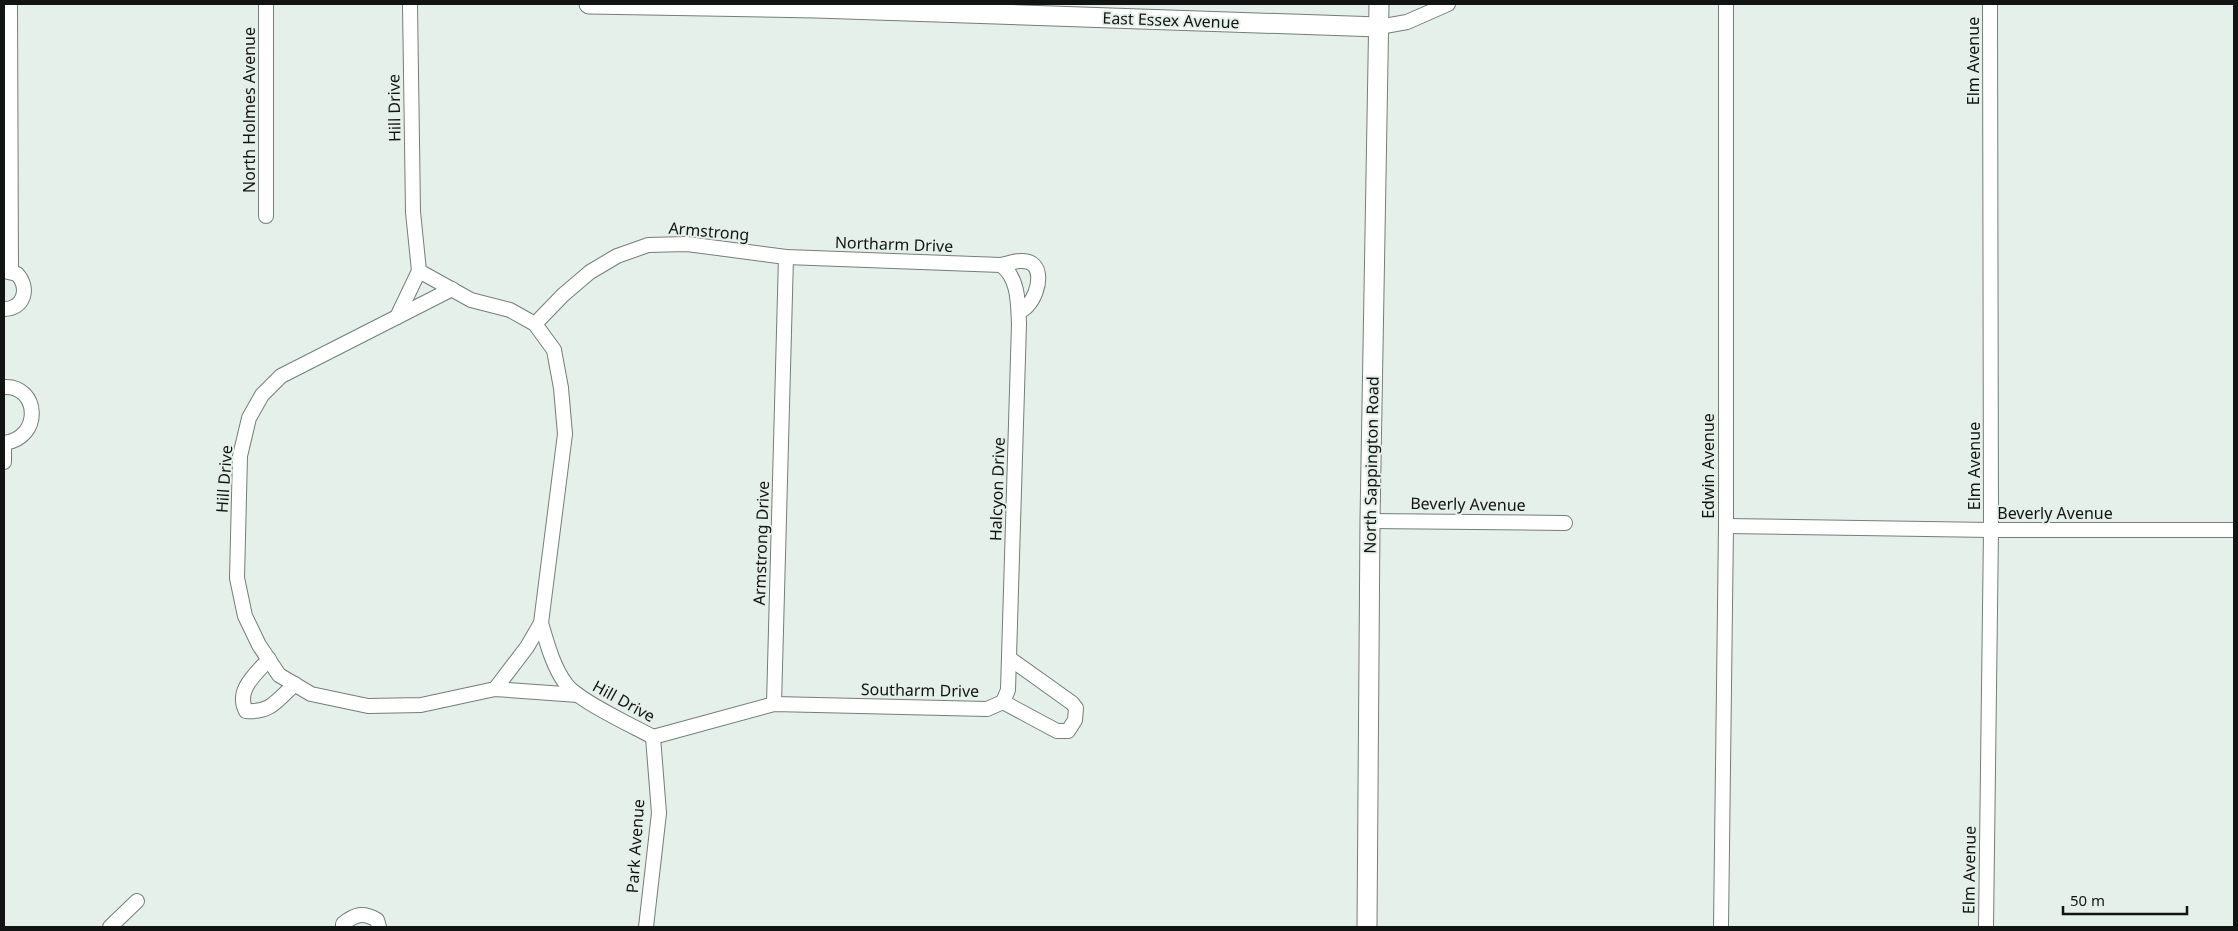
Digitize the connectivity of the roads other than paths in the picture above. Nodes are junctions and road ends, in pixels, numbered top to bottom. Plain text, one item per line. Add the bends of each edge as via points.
1 (10, 4) edge
2 (266, 4) edge
3 (410, 4) edge
4 (589, 4) edge
5 (1379, 4) edge
6 (1448, 4) edge
7 (1726, 4) edge
8 (1990, 4) edge
9 (816, 6) edge
10 (1379, 27) junction
11 (266, 216) dead end
12 (786, 257) junction
13 (1001, 265) junction
14 (8, 271) edge
15 (419, 271) junction
16 (452, 289) junction
17 (4, 309) edge
18 (1019, 312) junction
19 (397, 317) junction
20 (535, 324) junction
21 (4, 387) edge
22 (4, 443) edge
23 (4, 462) edge
24 (1370, 521) junction
25 (1566, 523) dead end
26 (1726, 526) junction
27 (1991, 530) junction
28 (2234, 530) edge
29 (541, 623) junction
30 (1010, 658) junction
31 (268, 659) junction
32 (295, 684) junction
33 (495, 689) junction
34 (578, 696) junction
35 (1003, 702) junction
36 (774, 704) junction
37 (653, 737) junction
38 (137, 901) dead end
39 (110, 927) edge
40 (343, 927) edge
41 (379, 927) edge
42 (646, 927) edge
43 (1368, 927) edge
44 (1721, 927) edge
45 (1986, 927) edge

1 - 14 street
2 - 11 street, North Holmes Avenue
3 - 15 street, Hill Drive via 413,212
4 - 9 street, East Essex Avenue
5 - 10 street, North Sappington Road
6 - 10 street, East Essex Avenue via 1407,22
7 - 26 street, Edwin Avenue
8 - 27 street, Elm Avenue
9 - 10 street, East Essex Avenue
10 - 24 street, North Sappington Road
12 - 13 street, Northarm Drive
12 - 20 street, Armstrong via 687,244 648,245 617,256 590,272 562,295
12 - 36 street, Armstrong Drive
13 - 18 street, Halcyon Drive via 1016,287
13 - 18 street, Northarm Drive via 1021,260 1036,268 1039,285 1028,306
14 - 17 street via 21,279 25,291 15,307
15 - 16 street, Hill Drive
15 - 19 street
16 - 19 street, Hill Drive
16 - 20 street, Hill Drive via 471,300 510,310
18 - 30 street, Halcyon Drive
19 - 31 street, Hill Drive via 281,376 262,394 249,418 240,456 237,578 245,616
20 - 29 street, Hill Drive via 554,350 565,434
21 - 22 street via 24,395 32,412 28,430 22,437
22 - 23 street
24 - 25 street, Beverly Avenue
24 - 43 street, North Sappington Road
26 - 27 street, Beverly Avenue
26 - 44 street, Edwin Avenue
27 - 28 street, Beverly Avenue
27 - 45 street, Elm Avenue
29 - 33 street, Hill Drive
29 - 34 street, Hill Drive via 549,652 566,685
30 - 35 street, Halcyon Drive via 1008,690
30 - 35 street, Southarm Drive via 1072,703 1076,708 1075,720 1068,731 1057,731
31 - 32 street, Hill Drive via 279,675
31 - 32 street via 244,689 242,702 246,710 259,712 272,706
32 - 33 street, Hill Drive via 311,694 368,706 421,705
33 - 34 street, Hill Drive
34 - 37 street, Hill Drive
35 - 36 street, Southarm Drive via 988,709
36 - 37 street
37 - 42 street, Park Avenue via 659,813
38 - 39 street
40 - 41 street via 353,916 367,914 376,920

